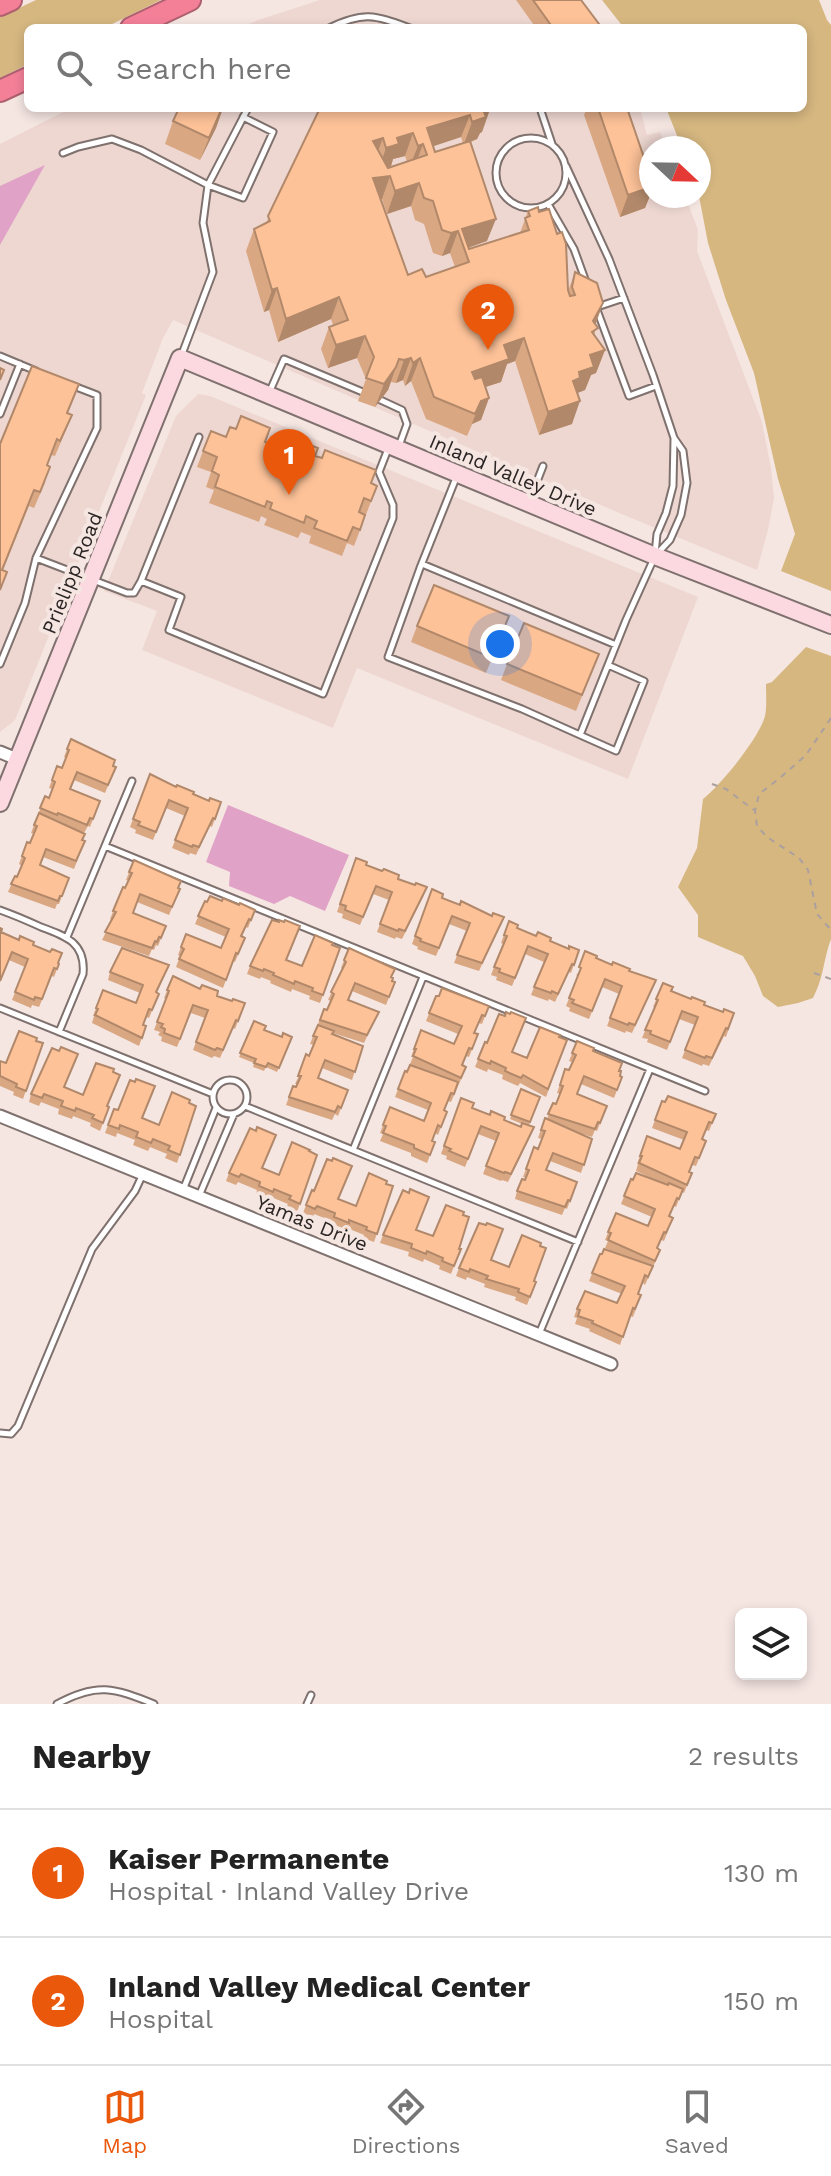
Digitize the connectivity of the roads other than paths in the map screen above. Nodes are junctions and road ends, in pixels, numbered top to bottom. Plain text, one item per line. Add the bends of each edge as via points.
1 (11, 0) edge
2 (190, 0) edge
3 (0, 5) edge
4 (139, 24) edge
5 (338, 24) edge
6 (397, 24) edge
7 (24, 80) edge
8 (0, 91) edge
9 (246, 112) edge
10 (541, 112) edge
11 (243, 117) junction
12 (553, 145) junction
13 (63, 153) dead end
14 (566, 166) junction
15 (208, 185) junction
16 (548, 204) junction
17 (577, 290) edge
18 (592, 297) edge
19 (624, 298) junction
20 (596, 307) junction
21 (605, 331) junction
22 (593, 333) edge
23 (0, 356) edge
24 (180, 358) junction
25 (20, 364) junction
26 (46, 375) edge
27 (59, 380) edge
28 (656, 386) junction
29 (269, 394) junction
30 (0, 414) edge
31 (199, 437) dead end
32 (674, 438) junction
33 (394, 447) junction
34 (543, 466) dead end
35 (458, 473) junction
36 (529, 503) junction
37 (655, 556) junction
38 (36, 558) junction
39 (422, 564) junction
40 (90, 580) junction
41 (141, 581) junction
42 (831, 625) edge
43 (616, 645) junction
44 (0, 664) edge
45 (608, 665) junction
46 (580, 735) junction
47 (0, 752) edge
48 (17, 759) junction
49 (132, 781) dead end
50 (0, 803) edge
51 (105, 846) junction
52 (0, 910) edge
53 (67, 937) junction
54 (423, 976) junction
55 (0, 1008) edge
56 (59, 1032) junction
57 (650, 1069) junction
58 (705, 1091) dead end
59 (213, 1094) junction
60 (245, 1106) junction
61 (216, 1107) junction
62 (234, 1114) junction
63 (0, 1116) edge
64 (353, 1150) junction
65 (143, 1174) junction
66 (183, 1190) junction
67 (199, 1197) junction
68 (578, 1242) junction
69 (539, 1335) junction
70 (611, 1364) dead end
71 (0, 1433) edge
72 (311, 1695) dead end
73 (57, 1704) edge
74 (154, 1704) edge
75 (307, 1704) edge

1 - 3 highway
2 - 4 highway
5 - 6 lane via 368,15
7 - 8 highway
9 - 11 lane
10 - 12 lane
11 - 15 lane
11 - 15 lane via 273,132 243,198
12 - 14 lane
12 - 16 lane via 520,139 509,145 497,164 505,197 525,208
13 - 15 lane via 112,139
14 - 16 lane via 563,188
14 - 19 lane
15 - 24 lane via 203,223 213,272
16 - 17 lane via 588,286
18 - 20 lane
19 - 20 lane
19 - 28 lane
20 - 21 lane
21 - 22 lane
21 - 28 lane via 629,396
23 - 25 lane
24 - 29 street, Inland Valley Drive
24 - 40 street, Prielipp Road
25 - 26 lane
25 - 30 lane
27 - 38 lane via 97,395 97,428
28 - 32 lane
29 - 33 street, Inland Valley Drive
29 - 33 lane via 284,359 402,410 407,424
31 - 41 lane
32 - 37 lane via 673,486
32 - 37 lane via 686,466 685,500 670,540
33 - 35 street, Inland Valley Drive
33 - 41 lane via 379,472 393,518 323,694 169,630 181,597
34 - 36 lane
35 - 36 street, Inland Valley Drive
35 - 39 lane
36 - 37 street, Inland Valley Drive
37 - 42 street, Inland Valley Drive
37 - 43 lane
38 - 40 lane
38 - 44 lane via 25,603
39 - 43 lane
39 - 46 lane via 388,657
40 - 41 lane via 127,593 134,593
40 - 48 street, Prielipp Road
43 - 45 lane
45 - 46 lane
45 - 46 lane via 644,681 616,751
47 - 48 street
48 - 50 street, Prielipp Road
49 - 51 lane
51 - 53 lane
51 - 54 lane
52 - 53 lane
53 - 56 lane via 84,965
54 - 57 lane
54 - 64 lane
55 - 56 lane
56 - 59 lane
57 - 58 lane
57 - 68 lane
59 - 60 lane via 224,1081 235,1081 247,1092
59 - 61 lane
60 - 62 lane
60 - 64 lane
61 - 62 lane
61 - 66 lane
62 - 67 lane
63 - 65 street, Yamas Drive
64 - 68 lane
65 - 66 street, Yamas Drive
65 - 71 lane via 92,1249 18,1426 11,1434
66 - 67 street, Yamas Drive
67 - 69 street, Yamas Drive
68 - 69 lane
69 - 70 street, Yamas Drive
72 - 75 lane
73 - 74 lane via 78,1692 109,1688

